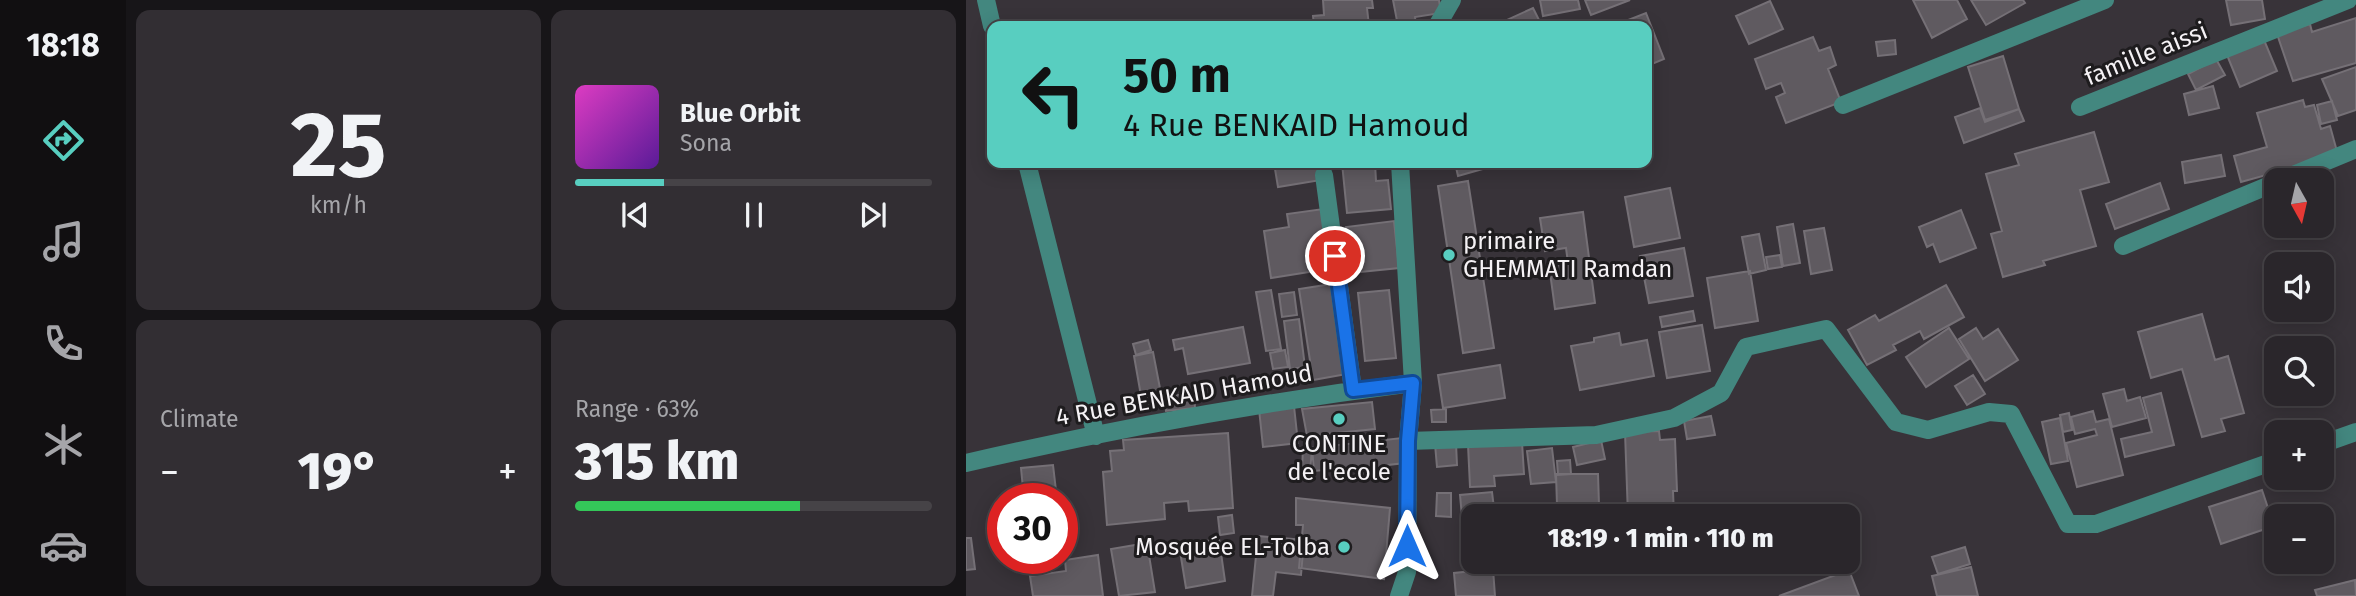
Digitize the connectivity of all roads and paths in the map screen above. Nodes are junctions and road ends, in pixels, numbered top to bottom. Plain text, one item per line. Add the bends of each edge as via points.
1 (986, 0) edge
2 (1452, 0) edge
3 (2105, 0) edge
4 (2348, 0) edge
5 (991, 21) edge
6 (1440, 21) edge
7 (1843, 105) dead end
8 (2080, 107) dead end
9 (2356, 149) edge
10 (1028, 168) edge
11 (1400, 168) edge
12 (2310, 168) edge
13 (1324, 176) dead end
14 (2264, 187) edge
15 (2123, 246) dead end
16 (1413, 383) junction
17 (1353, 390) junction
18 (2356, 432) edge
19 (1096, 436) junction
20 (2334, 440) edge
21 (1408, 441) junction
22 (966, 463) edge
23 (2264, 465) edge
24 (1399, 596) edge

1 - 5 street
2 - 6 street
3 - 7 street
4 - 8 street, famille aissi
9 - 12 street
10 - 19 street
11 - 16 street
13 - 17 street
14 - 15 street
16 - 17 street, 4 Rue BENKAID Hamoud
16 - 21 street
17 - 19 street, 4 Rue BENKAID Hamoud
18 - 20 street
19 - 22 street, 4 Rue BENKAID Hamoud
21 - 23 street via 1596,435 1674,418 1721,393 1746,347 1826,329 1896,422 1928,430 1989,412 2011,414 2068,524 2096,524
21 - 24 street via 1407,572

